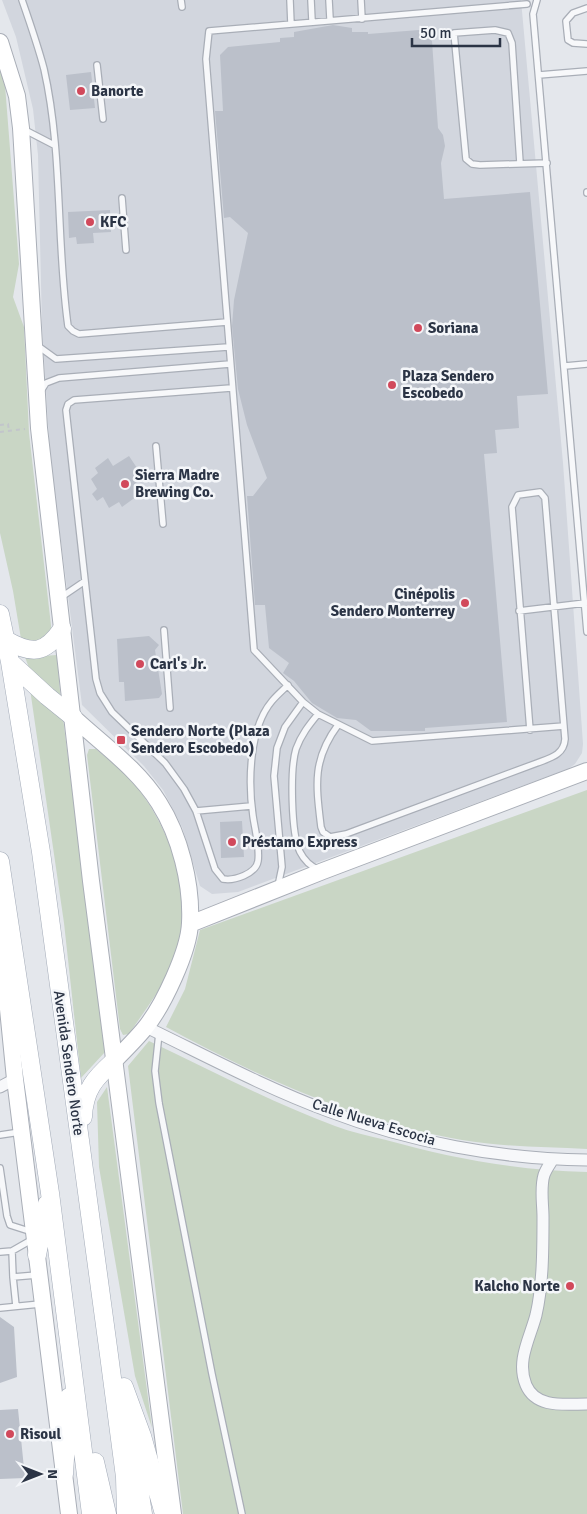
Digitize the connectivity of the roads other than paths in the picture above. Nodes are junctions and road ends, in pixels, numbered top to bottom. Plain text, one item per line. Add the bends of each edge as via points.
1 (22, 0) edge
2 (290, 0) edge
3 (311, 0) edge
4 (329, 0) edge
5 (361, 0) edge
6 (480, 0) edge
7 (537, 0) edge
8 (527, 2) edge
9 (481, 7) junction
10 (587, 8) edge
11 (533, 14) junction
12 (362, 18) junction
13 (330, 19) junction
14 (312, 21) junction
15 (291, 24) junction
16 (0, 42) edge
17 (587, 44) edge
18 (97, 65) dead end
19 (587, 71) edge
20 (539, 75) junction
21 (103, 119) dead end
22 (21, 128) junction
23 (54, 145) junction
24 (520, 163) junction
25 (547, 163) junction
26 (122, 198) dead end
27 (126, 250) dead end
28 (227, 322) junction
29 (33, 343) junction
30 (228, 346) junction
31 (230, 364) junction
32 (587, 364) edge
33 (565, 366) junction
34 (231, 388) junction
35 (38, 395) junction
36 (156, 446) dead end
37 (163, 524) dead end
38 (85, 581) junction
39 (59, 599) junction
40 (585, 603) junction
41 (552, 607) junction
42 (519, 611) junction
43 (0, 614) edge
44 (62, 629) junction
45 (164, 630) dead end
46 (587, 632) edge
47 (6, 640) junction
48 (10, 662) junction
49 (288, 684) junction
50 (304, 702) junction
51 (170, 708) dead end
52 (318, 714) junction
53 (73, 717) junction
54 (338, 725) junction
55 (564, 726) junction
56 (530, 730) junction
57 (587, 771) edge
58 (252, 806) junction
59 (196, 811) junction
60 (323, 871) junction
61 (2, 875) edge
62 (274, 891) junction
63 (190, 924) junction
64 (152, 1030) junction
65 (114, 1061) junction
66 (15, 1079) junction
67 (0, 1087) edge
68 (22, 1132) junction
69 (0, 1135) edge
70 (553, 1159) junction
71 (587, 1160) edge
72 (0, 1168) edge
73 (86, 1178) junction
74 (50, 1191) junction
75 (35, 1242) junction
76 (12, 1251) junction
77 (0, 1252) edge
78 (39, 1275) junction
79 (13, 1277) junction
80 (43, 1303) junction
81 (16, 1306) junction
82 (0, 1308) edge
83 (109, 1355) junction
84 (73, 1364) junction
85 (124, 1387) junction
86 (587, 1404) edge
87 (64, 1474) junction
88 (69, 1514) edge
89 (91, 1514) edge
90 (107, 1514) edge
91 (126, 1514) edge
92 (144, 1514) edge
93 (164, 1514) edge
94 (172, 1514) edge
95 (242, 1514) edge

1 - 23 lane via 44,70
2 - 15 lane
3 - 14 lane
4 - 13 lane
5 - 12 lane
6 - 9 lane
7 - 11 lane
8 - 9 lane
8 - 11 lane
9 - 12 lane
10 - 17 lane via 572,13 566,21 568,40
11 - 20 lane
12 - 13 lane
13 - 14 lane
14 - 15 lane
15 - 28 lane via 209,30 206,59
16 - 22 street via 17,96
18 - 21 lane
19 - 20 lane
20 - 25 lane
22 - 23 lane
22 - 29 street
23 - 28 lane via 68,326 79,334
24 - 24 lane via 512,43 508,33 495,30 454,33 466,159 472,164
24 - 25 lane
25 - 33 lane
26 - 27 lane
28 - 30 lane
29 - 30 lane via 56,359
29 - 35 street
30 - 31 lane
31 - 34 lane
31 - 35 lane via 59,378 46,383
32 - 33 lane
33 - 40 lane
34 - 38 lane via 74,400 68,404
34 - 49 lane via 252,645 257,655
35 - 39 street
36 - 37 lane
38 - 39 lane
38 - 59 lane via 100,693 112,712 165,763
39 - 44 street
40 - 41 lane
40 - 46 lane
41 - 42 lane
41 - 42 lane via 545,498 540,492 520,493 513,501 511,512
41 - 55 lane
42 - 56 lane
43 - 47 main road, Avenida Sendero Norte
44 - 47 main road via 42,650 19,648
44 - 53 street
45 - 51 lane
47 - 48 main road, Avenida Sendero Norte
48 - 53 main road
48 - 73 main road, Avenida Sendero Norte via 41,852
49 - 50 lane
49 - 58 lane via 271,702 258,728 251,771
50 - 52 lane
50 - 62 lane via 285,727 277,748 274,776 282,874
52 - 54 lane
52 - 60 lane via 297,747 292,794 296,843 310,865
53 - 63 street via 136,775 159,803 178,844
53 - 65 street
54 - 55 lane via 320,756 317,776 321,827 326,835 335,837 555,756 565,744
54 - 56 lane via 377,742
55 - 56 lane
57 - 60 street
58 - 59 lane
58 - 59 lane via 258,861 253,870 228,880 216,873
60 - 62 street
61 - 66 street via 0,922
61 - 74 main road
62 - 63 street
63 - 64 street via 176,972
64 - 65 street
64 - 70 street, Calle Nueva Escocia via 329,1112 460,1147
64 - 95 lane via 159,1103
65 - 73 main road via 96,1077 86,1093 83,1118
65 - 94 street
66 - 67 street
66 - 68 street
68 - 69 lane
68 - 75 street
70 - 71 street, Calle Nueva Escocia
70 - 86 street via 544,1176 539,1290 523,1369 526,1385 542,1401
72 - 75 lane via 10,1225
73 - 83 main road, Avenida Sendero Norte
74 - 75 main road
74 - 84 main road
74 - 90 main road via 67,1241 95,1465
75 - 76 lane
75 - 78 street
76 - 77 lane
76 - 79 lane
78 - 79 lane
78 - 80 street
79 - 81 lane
80 - 81 lane
80 - 87 street
81 - 82 lane
83 - 85 main road
83 - 91 main road, Avenida Sendero Norte via 125,1477
84 - 87 main road
84 - 89 main road
85 - 92 main road
85 - 93 main road
87 - 88 street

